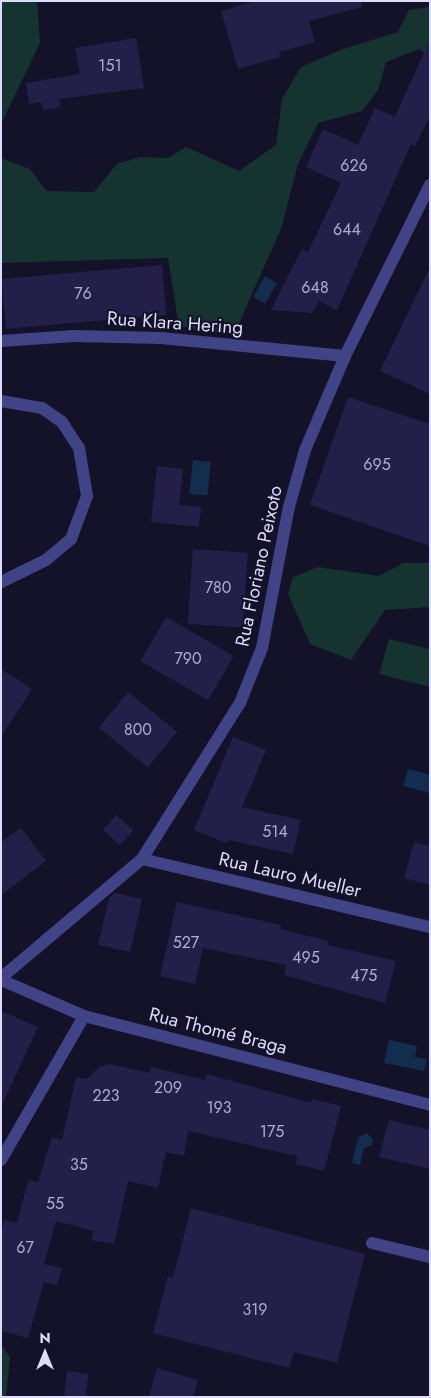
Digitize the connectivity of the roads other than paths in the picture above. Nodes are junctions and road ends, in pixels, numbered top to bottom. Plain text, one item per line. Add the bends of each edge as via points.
1 (430, 185) edge
2 (1, 341) edge
3 (345, 356) junction
4 (1, 401) edge
5 (1, 582) edge
6 (142, 859) junction
7 (430, 927) edge
8 (1, 979) edge
9 (84, 1016) junction
10 (430, 1104) edge
11 (1, 1160) edge
12 (372, 1243) dead end
13 (430, 1257) edge

1 - 3 street, Rua Floriano Peixoto
2 - 3 street, Rua Klara Hering via 74,336 161,338
3 - 6 street, Rua Floriano Peixoto via 302,459 287,516 262,648 240,703
4 - 5 street via 42,408 62,422 79,448 87,496 71,539 46,560
6 - 7 street, Rua Lauro Mueller
6 - 8 street, Rua Floriano Peixoto
8 - 9 street, Rua Thomé Braga
9 - 10 street, Rua Thomé Braga
9 - 11 street
12 - 13 street

